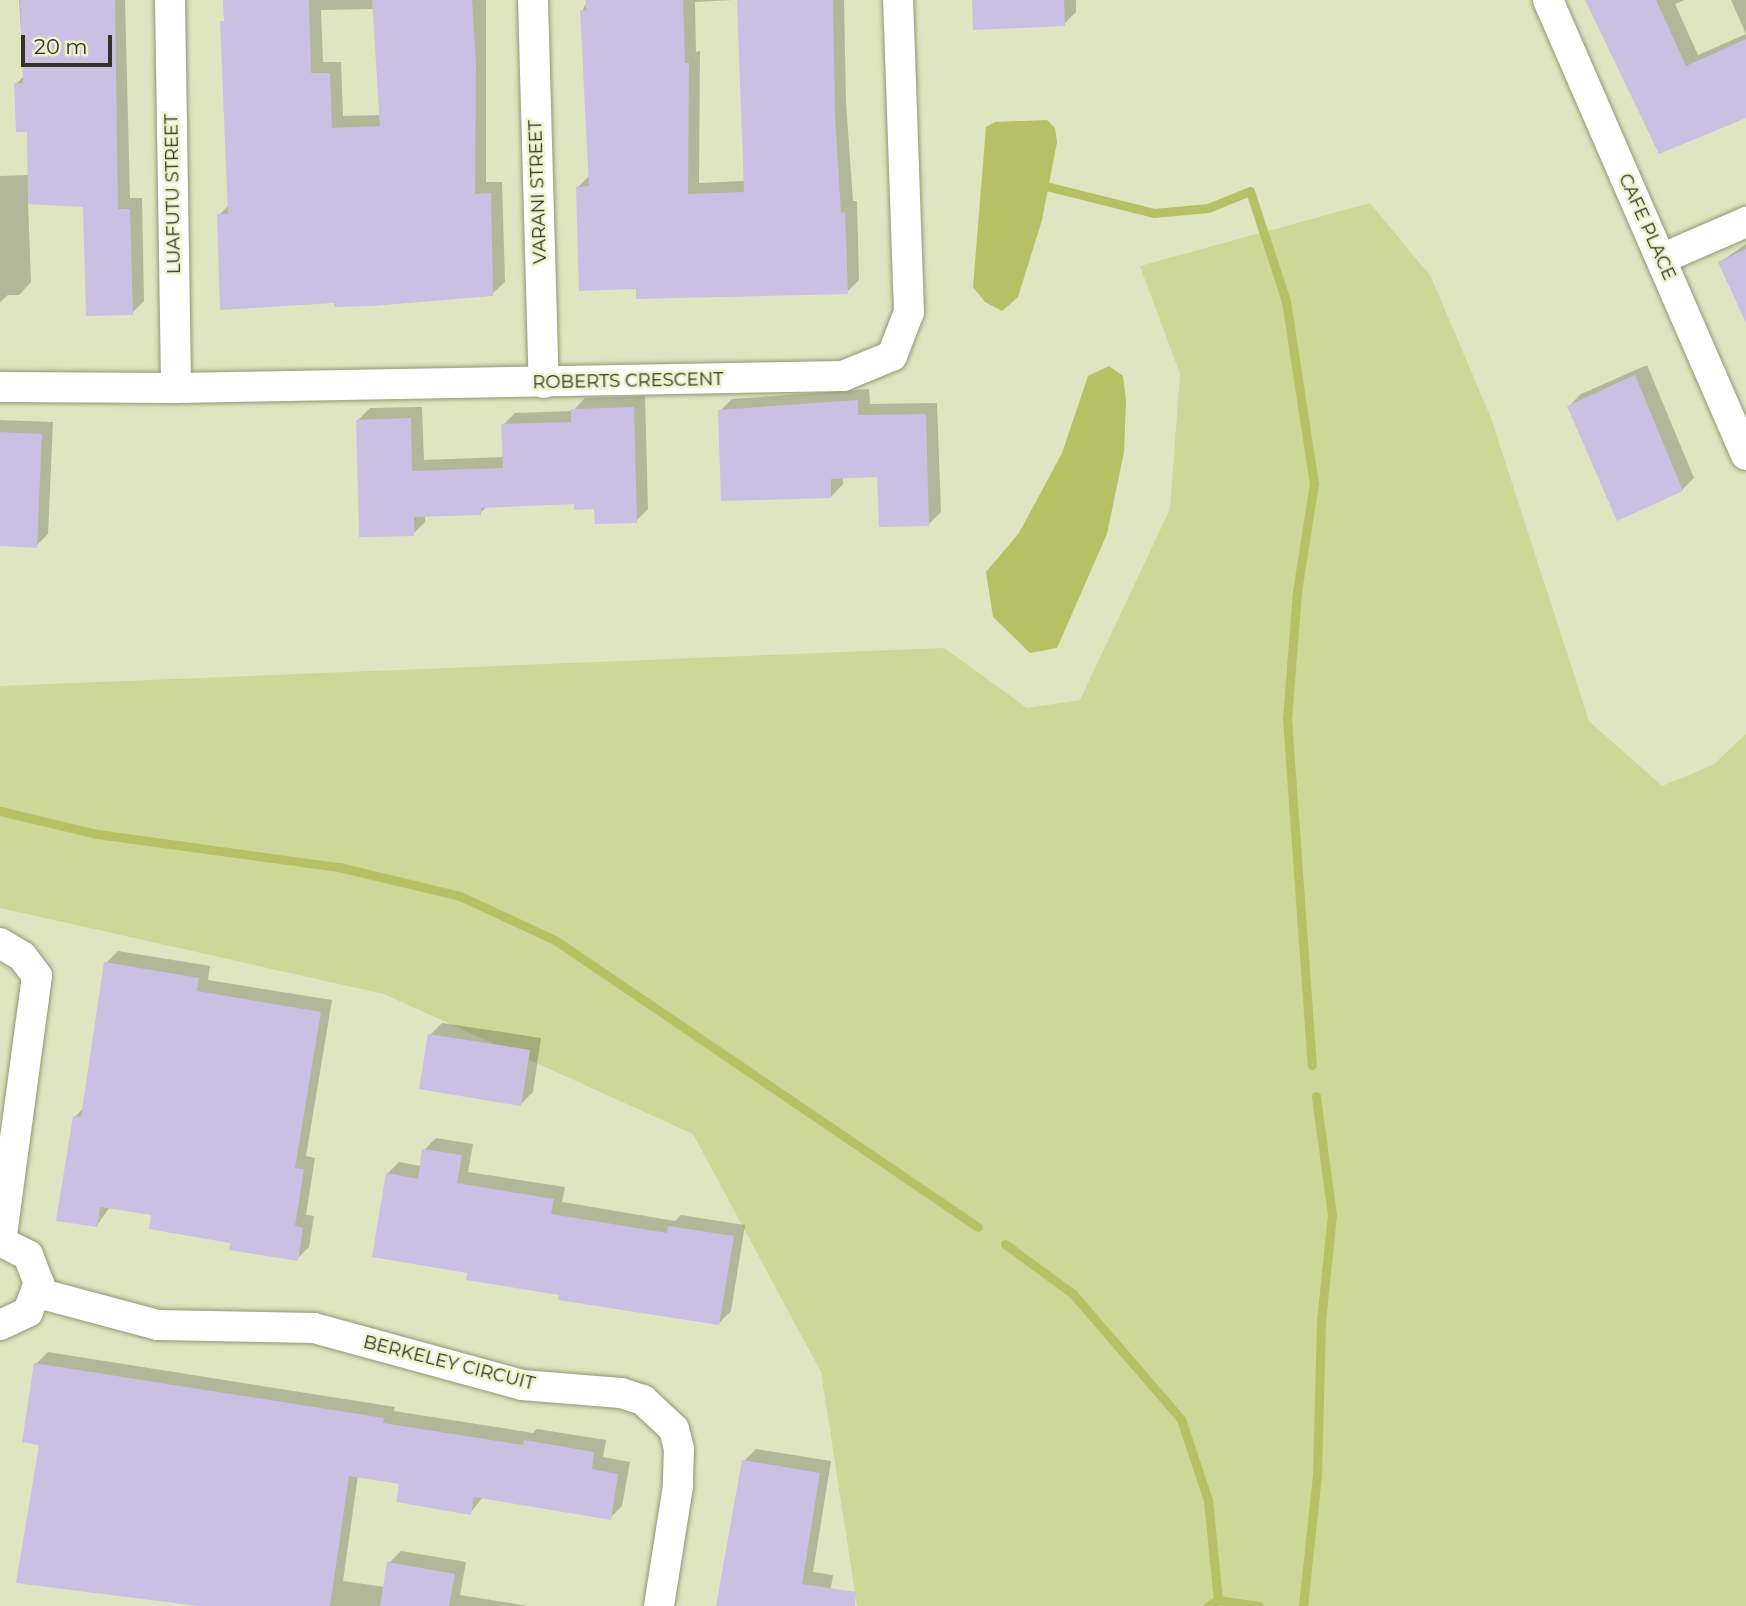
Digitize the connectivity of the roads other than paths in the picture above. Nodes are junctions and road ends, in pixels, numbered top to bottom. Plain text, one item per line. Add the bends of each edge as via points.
1 (170, 0) edge
2 (533, 0) edge
3 (898, 0) edge
4 (1548, 0) edge
5 (1746, 222) edge
6 (1661, 259) junction
7 (544, 383) junction
8 (0, 387) edge
9 (176, 388) junction
10 (1746, 455) edge
11 (0, 943) edge
12 (1, 1241) edge
13 (38, 1293) junction
14 (0, 1325) edge
15 (659, 1606) edge

1 - 9 street, LUAFUTU STREET
2 - 7 street, VARANI STREET
3 - 7 street, ROBERTS CRESCENT via 909,313 892,356 843,376
4 - 6 street, CAFE PLACE
5 - 6 street
6 - 10 street, CAFE PLACE
7 - 9 street, ROBERTS CRESCENT
8 - 9 street, ROBERTS CRESCENT
11 - 12 street via 22,956 37,976
12 - 13 street via 29,1255 38,1272
13 - 14 street via 28,1312
13 - 15 street, BERKELEY CIRCUIT via 158,1325 314,1328 522,1385 621,1393 643,1400 674,1429 679,1449 678,1486

